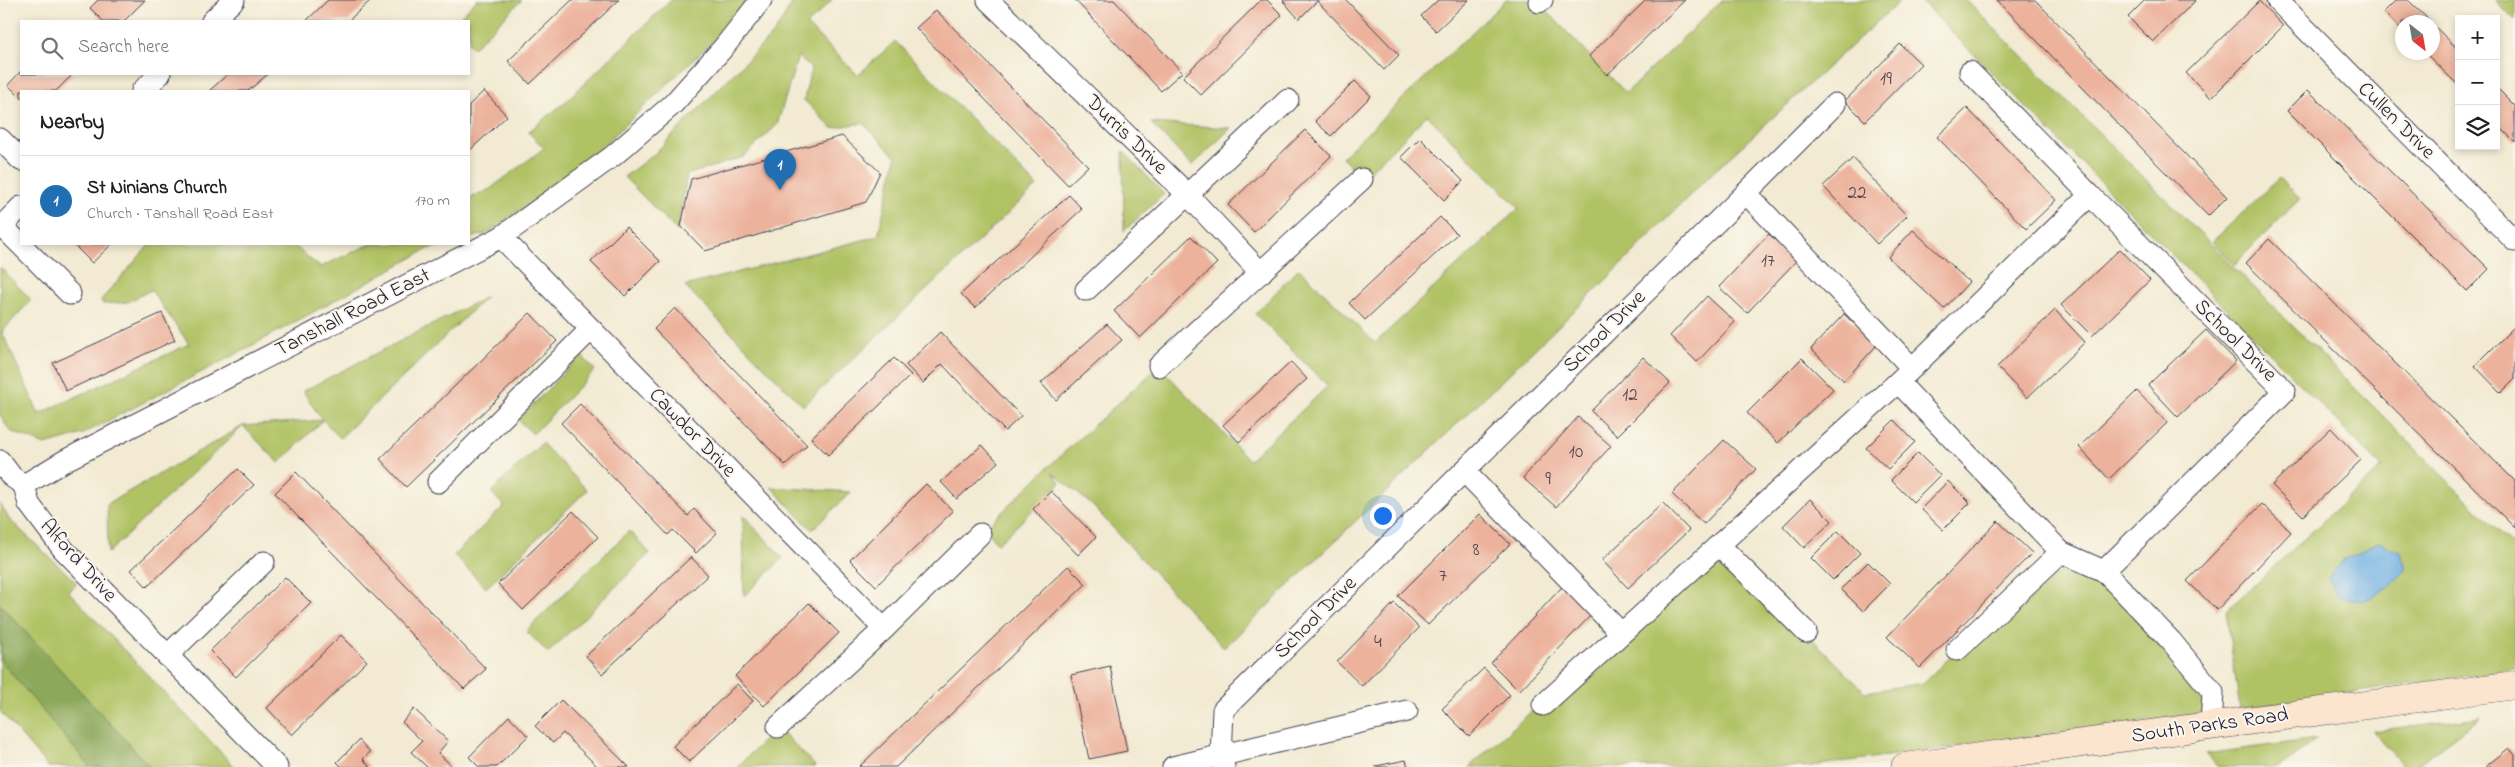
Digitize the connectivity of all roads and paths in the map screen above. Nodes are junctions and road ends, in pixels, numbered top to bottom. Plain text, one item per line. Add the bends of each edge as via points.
1 (234, 0) edge
2 (761, 0) edge
3 (988, 0) edge
4 (2277, 0) edge
5 (213, 20) edge
6 (1970, 72) dead end
7 (159, 75) edge
8 (144, 90) edge
9 (1288, 100) dead end
10 (1835, 104) dead end
11 (0, 139) edge
12 (20, 159) edge
13 (1362, 179) dead end
14 (1746, 193) junction
15 (1187, 194) junction
16 (2090, 195) junction
17 (20, 208) edge
18 (501, 237) junction
19 (2515, 241) edge
20 (20, 244) edge
21 (21, 245) edge
22 (1261, 273) junction
23 (1086, 290) dead end
24 (70, 294) dead end
25 (591, 329) junction
26 (1159, 366) dead end
27 (1905, 375) junction
28 (0, 461) edge
29 (1464, 471) junction
30 (438, 482) dead end
31 (24, 485) junction
32 (980, 534) dead end
33 (1718, 545) junction
34 (2061, 552) junction
35 (264, 562) dead end
36 (2104, 570) junction
37 (884, 629) junction
38 (1806, 632) dead end
39 (1621, 633) junction
40 (1957, 650) dead end
41 (167, 656) junction
42 (2515, 685) edge
43 (1543, 705) dead end
44 (1407, 711) dead end
45 (2211, 726) junction
46 (778, 727) dead end
47 (1223, 762) edge
48 (277, 767) edge
49 (1173, 767) edge
50 (1905, 767) edge

1 - 5 street
2 - 18 street, Tanshall Road East via 673,104 613,156
3 - 15 street, Durris Drive
4 - 19 street, Cullen Drive
6 - 16 street, School Drive
7 - 8 street
9 - 15 street
10 - 14 street, School Drive
11 - 12 street
13 - 22 street
14 - 27 street
14 - 29 street, School Drive
15 - 22 street, Durris Drive
15 - 23 street
16 - 27 street
16 - 36 street, School Drive via 2285,391
17 - 20 street via 2,226
18 - 25 street, Cawdor Drive
18 - 31 street, Tanshall Road East via 66,460
21 - 24 street
22 - 26 street
25 - 30 street
25 - 37 street, Cawdor Drive
27 - 33 street
27 - 34 street
28 - 31 street, Alford Drive via 12,477
29 - 39 street
29 - 47 street, School Drive via 1222,710
31 - 41 street, Alford Drive via 29,504 63,549
32 - 37 street
33 - 38 street
33 - 39 street
34 - 36 street
34 - 40 street
35 - 41 street
36 - 45 street via 2171,641 2213,692
37 - 46 street
39 - 43 street
41 - 48 street, Alford Drive
42 - 45 street, South Parks Road
44 - 47 street
45 - 50 street, South Parks Road
47 - 49 street

